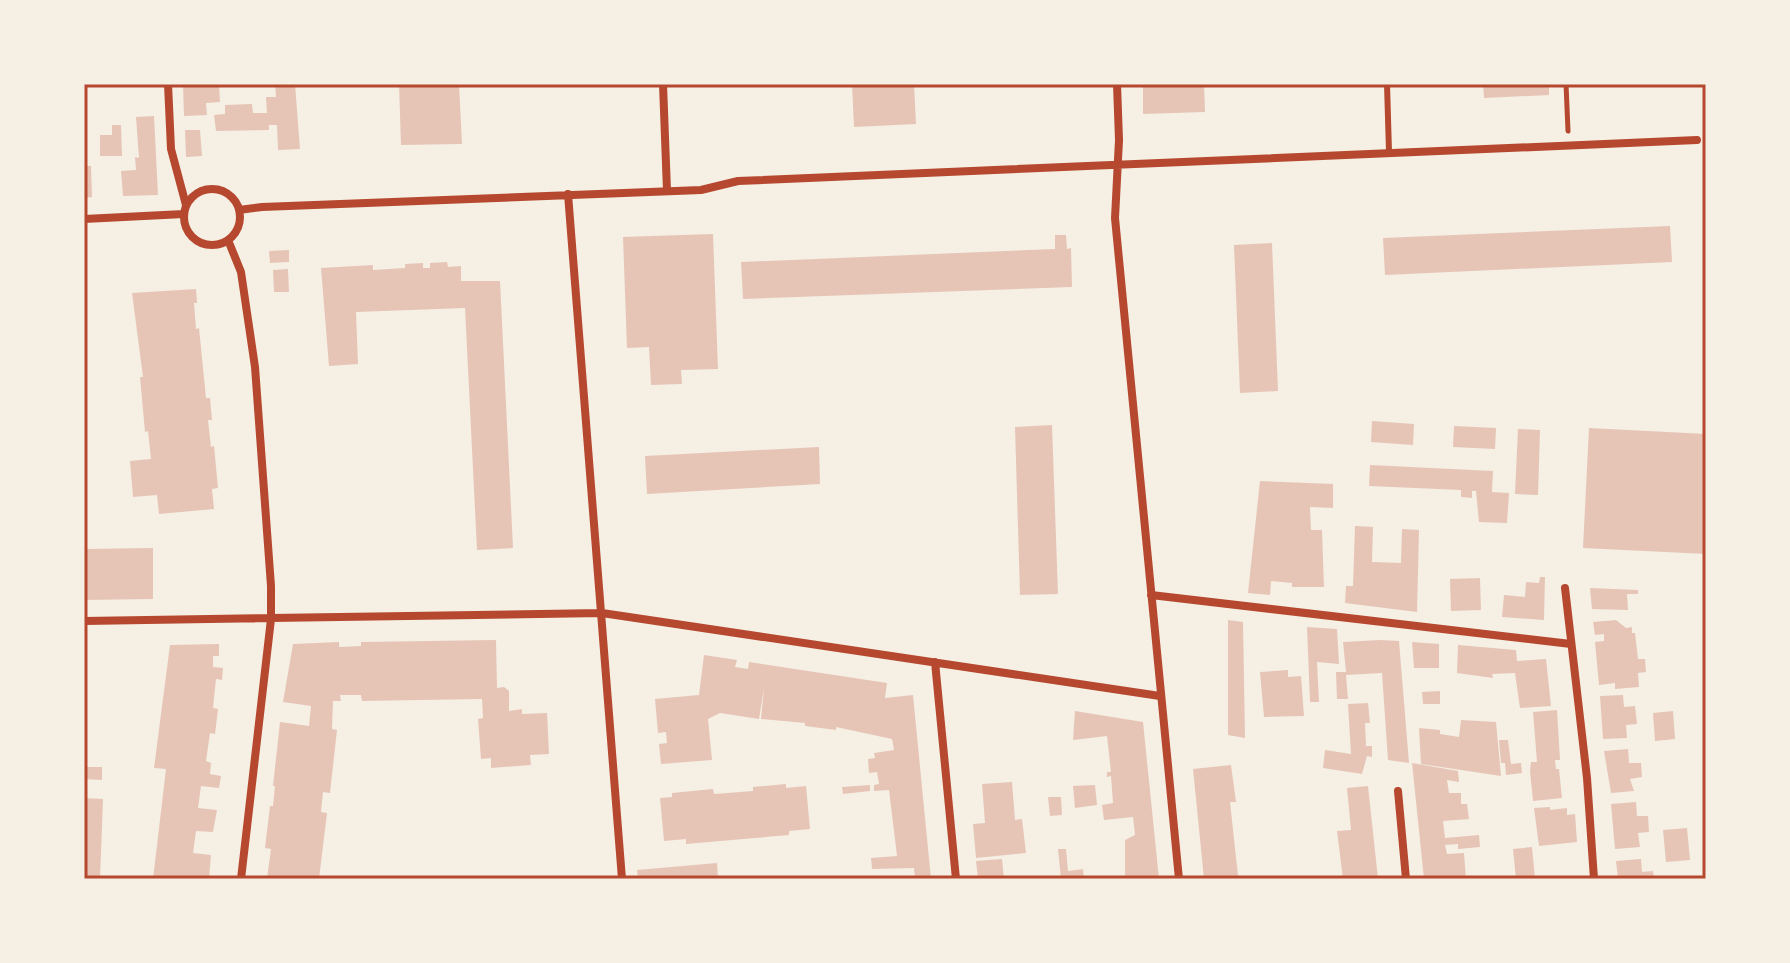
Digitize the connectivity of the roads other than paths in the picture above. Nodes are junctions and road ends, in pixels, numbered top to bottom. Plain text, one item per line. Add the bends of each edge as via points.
1 (168, 84) edge
2 (663, 84) edge
3 (1117, 84) edge
4 (1387, 84) edge
5 (1697, 140) dead end
6 (1389, 152) junction
7 (1118, 164) junction
8 (667, 191) junction
9 (568, 194) junction
10 (185, 210) junction
11 (239, 210) junction
12 (84, 219) edge
13 (228, 240) junction
14 (1565, 588) dead end
15 (1151, 595) junction
16 (602, 613) junction
17 (271, 619) junction
18 (84, 621) edge
19 (1571, 644) junction
20 (935, 662) junction
21 (1160, 696) junction
22 (1398, 791) dead end
23 (241, 879) edge
24 (622, 879) edge
25 (956, 879) edge
26 (1179, 879) edge
27 (1406, 879) edge
28 (1594, 879) edge

1 - 10 street via 171,149
2 - 8 street
3 - 7 street
4 - 6 lane
5 - 6 street
6 - 7 street
7 - 8 street via 738,181
7 - 15 street via 1115,218
8 - 9 street
9 - 11 street
9 - 16 street
10 - 11 street via 195,195 208,190 233,198
10 - 12 street
10 - 13 street via 185,227 192,237 203,244
11 - 13 street via 236,232
13 - 17 street via 241,272 255,367
14 - 19 street
15 - 19 street
15 - 21 street
16 - 17 street
16 - 20 street
16 - 24 street
17 - 18 street
17 - 23 street
19 - 28 street
20 - 21 street
20 - 25 street
21 - 26 street
22 - 27 street

